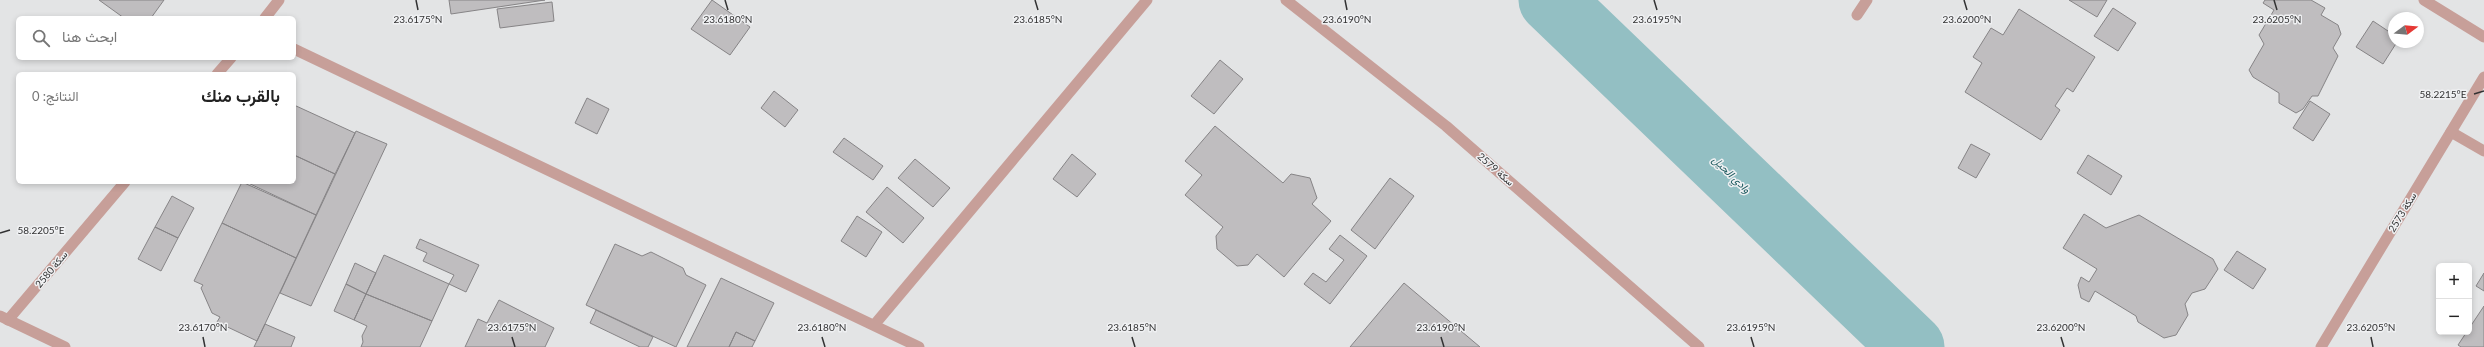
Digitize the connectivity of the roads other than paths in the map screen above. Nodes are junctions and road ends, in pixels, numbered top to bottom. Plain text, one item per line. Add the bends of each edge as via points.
1 (279, 0) edge
2 (1147, 0) edge
3 (1286, 0) edge
4 (1866, 0) edge
5 (2424, 0) edge
6 (1857, 15) dead end
7 (267, 16) edge
8 (2484, 37) edge
9 (296, 50) edge
10 (229, 60) edge
11 (219, 72) edge
12 (2484, 77) edge
13 (2451, 132) junction
14 (2484, 151) edge
15 (123, 184) edge
16 (4, 318) edge
17 (875, 324) junction
18 (65, 347) edge
19 (919, 347) edge
20 (1699, 347) edge
21 (2321, 347) edge

1 - 7 street
2 - 17 street
3 - 20 street, سكة 2579 via 1446,126
4 - 6 street
5 - 8 street
9 - 17 street
10 - 11 street
12 - 13 street, سكة 2573
13 - 14 street
13 - 21 street, سكة 2573
15 - 16 street, سكة 2580
16 - 18 street
17 - 19 street

